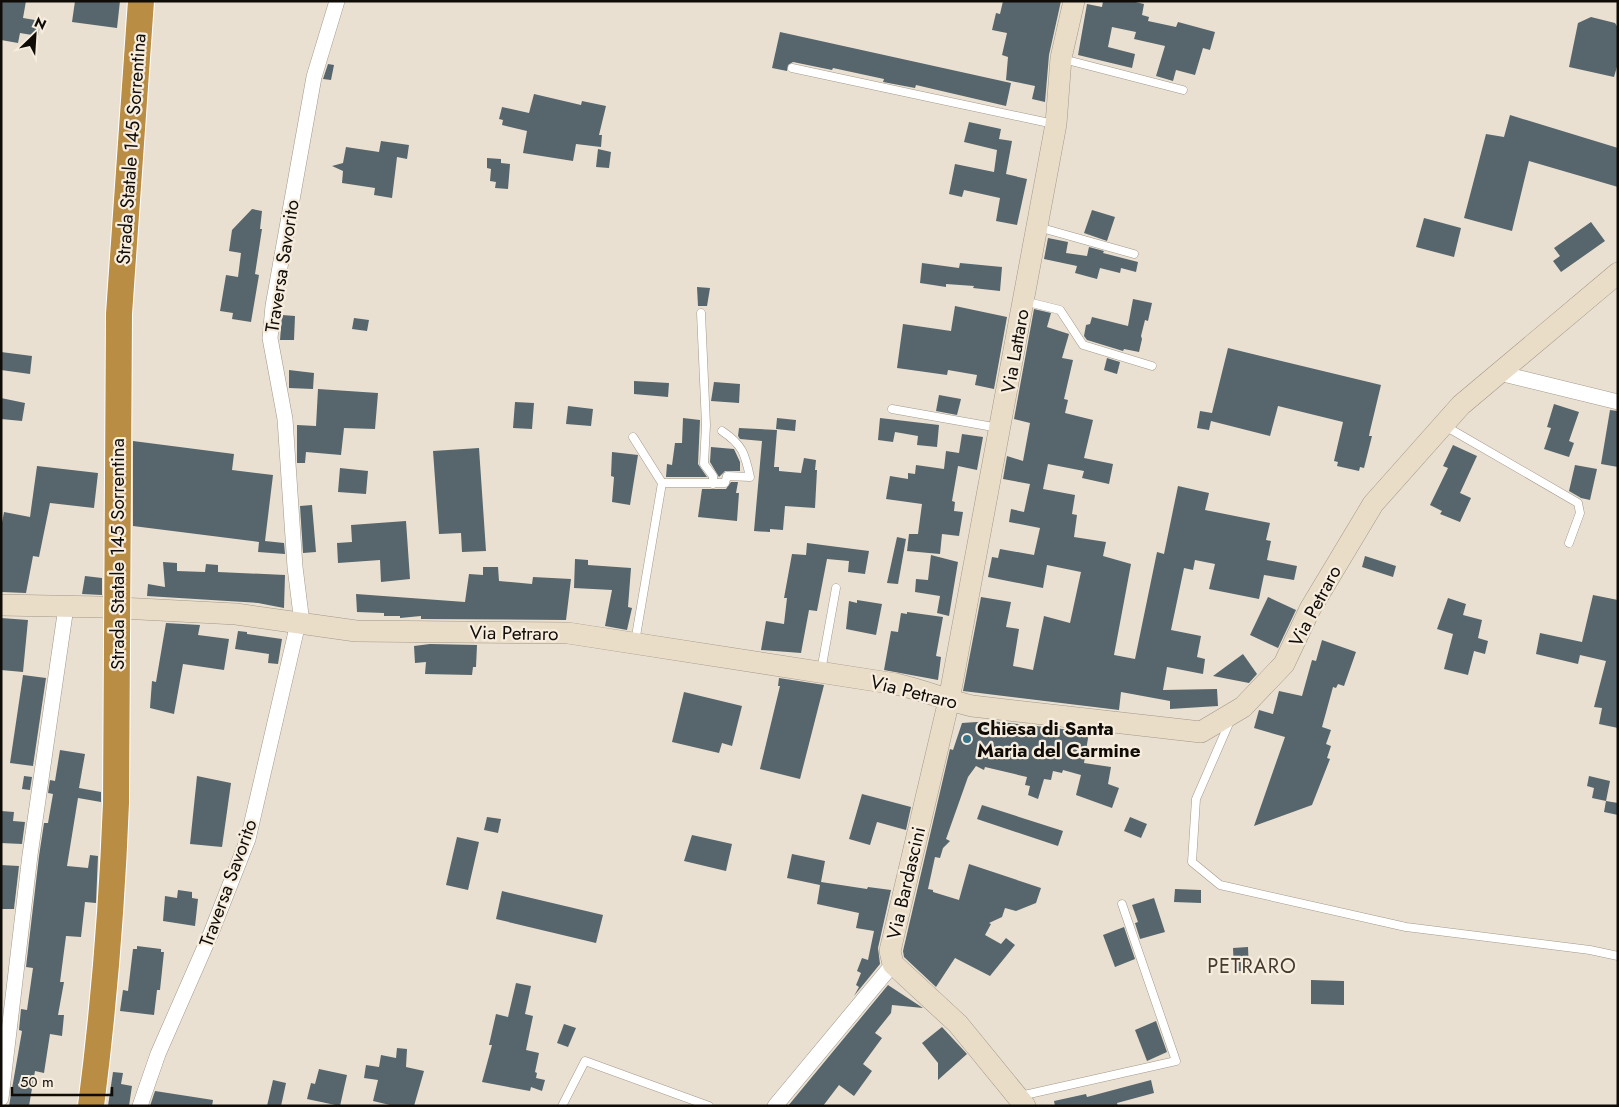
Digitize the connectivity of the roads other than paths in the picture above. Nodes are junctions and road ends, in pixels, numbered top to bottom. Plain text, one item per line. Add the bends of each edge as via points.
1 (141, 1) edge
2 (336, 1) edge
3 (1074, 1) edge
4 (1061, 58) junction
5 (792, 68) dead end
6 (1183, 90) dead end
7 (1056, 124) junction
8 (1038, 227) junction
9 (1134, 254) dead end
10 (1618, 273) edge
11 (1024, 301) junction
12 (701, 313) dead end
13 (1152, 366) dead end
14 (1498, 373) junction
15 (1618, 402) edge
16 (892, 409) dead end
17 (1443, 425) junction
18 (1001, 429) junction
19 (722, 431) dead end
20 (633, 437) dead end
21 (662, 483) junction
22 (713, 484) junction
23 (1570, 542) dead end
24 (836, 588) dead end
25 (1, 605) edge
26 (66, 606) junction
27 (300, 623) junction
28 (635, 644) junction
29 (821, 673) junction
30 (948, 700) junction
31 (1234, 712) junction
32 (1122, 904) dead end
33 (1618, 956) edge
34 (893, 964) junction
35 (1, 1098) edge
36 (1021, 1101) edge
37 (91, 1106) edge
38 (140, 1106) edge
39 (562, 1106) edge
40 (709, 1106) edge
41 (775, 1106) edge

1 - 37 highway, Strada Statale 145 Sorrentina, bridge via 119,314 113,877
2 - 27 street, Traversa Savorito via 314,77 270,338 285,419
3 - 4 street, Via Lattaro
4 - 6 lane
4 - 7 street, Via Lattaro
5 - 7 lane
7 - 8 street, Via Lattaro
8 - 9 lane
8 - 11 street, Via Lattaro
10 - 14 street, Via Petraro
11 - 13 lane via 1060,310 1083,345
11 - 18 street, Via Lattaro
12 - 22 lane via 706,425 704,464 713,476
14 - 15 street
14 - 17 street, Via Petraro
16 - 18 lane
17 - 23 lane via 1578,503 1580,513
17 - 31 street, Via Petraro via 1373,504 1310,609 1284,664 1243,707
18 - 30 street, Via Lattaro
19 - 22 lane via 733,438 745,453 750,477 727,476 725,483
20 - 21 lane
21 - 22 lane
21 - 28 lane
24 - 29 lane
25 - 26 street, Via Petraro
26 - 27 street, Via Petraro via 236,614
26 - 35 street via 30,855
27 - 28 street, Via Petraro via 356,631 568,634
27 - 38 street, Traversa Savorito via 248,839 158,1054
28 - 29 street, Via Petraro
29 - 30 street, Via Petraro via 896,684
30 - 31 street, Via Petraro via 972,706 1201,732
30 - 34 street, Via Bardascini via 890,951
31 - 33 lane via 1196,799 1192,862 1220,885 1406,927
32 - 36 lane via 1176,1062
34 - 36 street, Via Bardascini via 958,1024
34 - 41 street
39 - 40 lane via 585,1060

